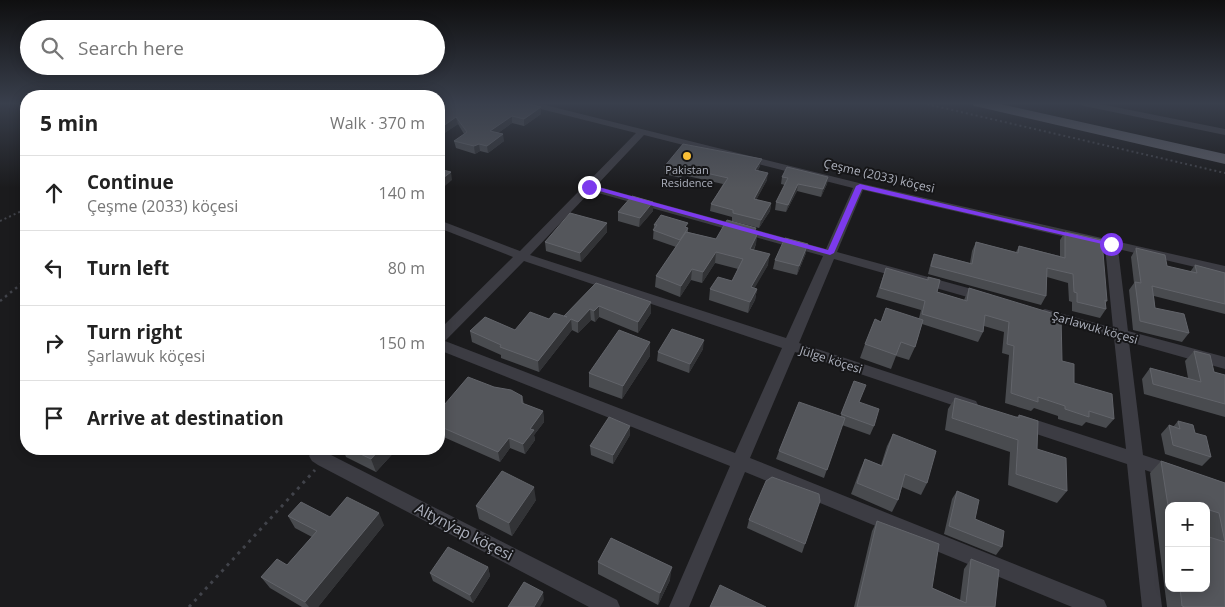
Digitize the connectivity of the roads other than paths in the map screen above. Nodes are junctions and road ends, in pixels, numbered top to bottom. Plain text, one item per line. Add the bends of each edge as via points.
1 (1103, 131) edge
2 (1150, 131) edge
3 (642, 132) joint
4 (1225, 148) edge
5 (1225, 159) edge
6 (860, 186) junction
7 (589, 187) junction
8 (445, 226) edge
9 (1111, 244) junction
10 (830, 253) junction
11 (522, 256) junction
12 (1225, 270) edge
13 (999, 301) edge
14 (1037, 311) edge
15 (445, 332) edge
16 (1121, 335) junction
17 (445, 346) edge
18 (790, 346) junction
19 (1225, 363) edge
20 (985, 410) edge
21 (1004, 416) edge
22 (323, 455) edge
23 (1134, 459) junction
24 (740, 462) junction
25 (1189, 476) edge
26 (610, 607) edge
27 (679, 607) edge
28 (1097, 607) edge
29 (1152, 607) edge

1 - 5 main road
2 - 4 main road
3 - 6 street, Çeşme (2033) köçesi
3 - 7 street
6 - 9 street, Çeşme (2033) köçesi
6 - 10 street
7 - 10 street
7 - 11 street
8 - 11 street, Jülge köçesi
9 - 12 street, Çeşme (2033) köçesi
9 - 16 street
10 - 13 street
10 - 18 street
11 - 15 street
11 - 18 street, Jülge köçesi
14 - 16 street, Şarlawuk köçesi
16 - 19 street, Şarlawuk köçesi
16 - 23 street
17 - 24 street
18 - 20 street, Jülge köçesi
18 - 24 street
21 - 23 street
22 - 26 street, Altynýap köçesi
23 - 25 street
23 - 29 street
24 - 27 street
24 - 28 street

